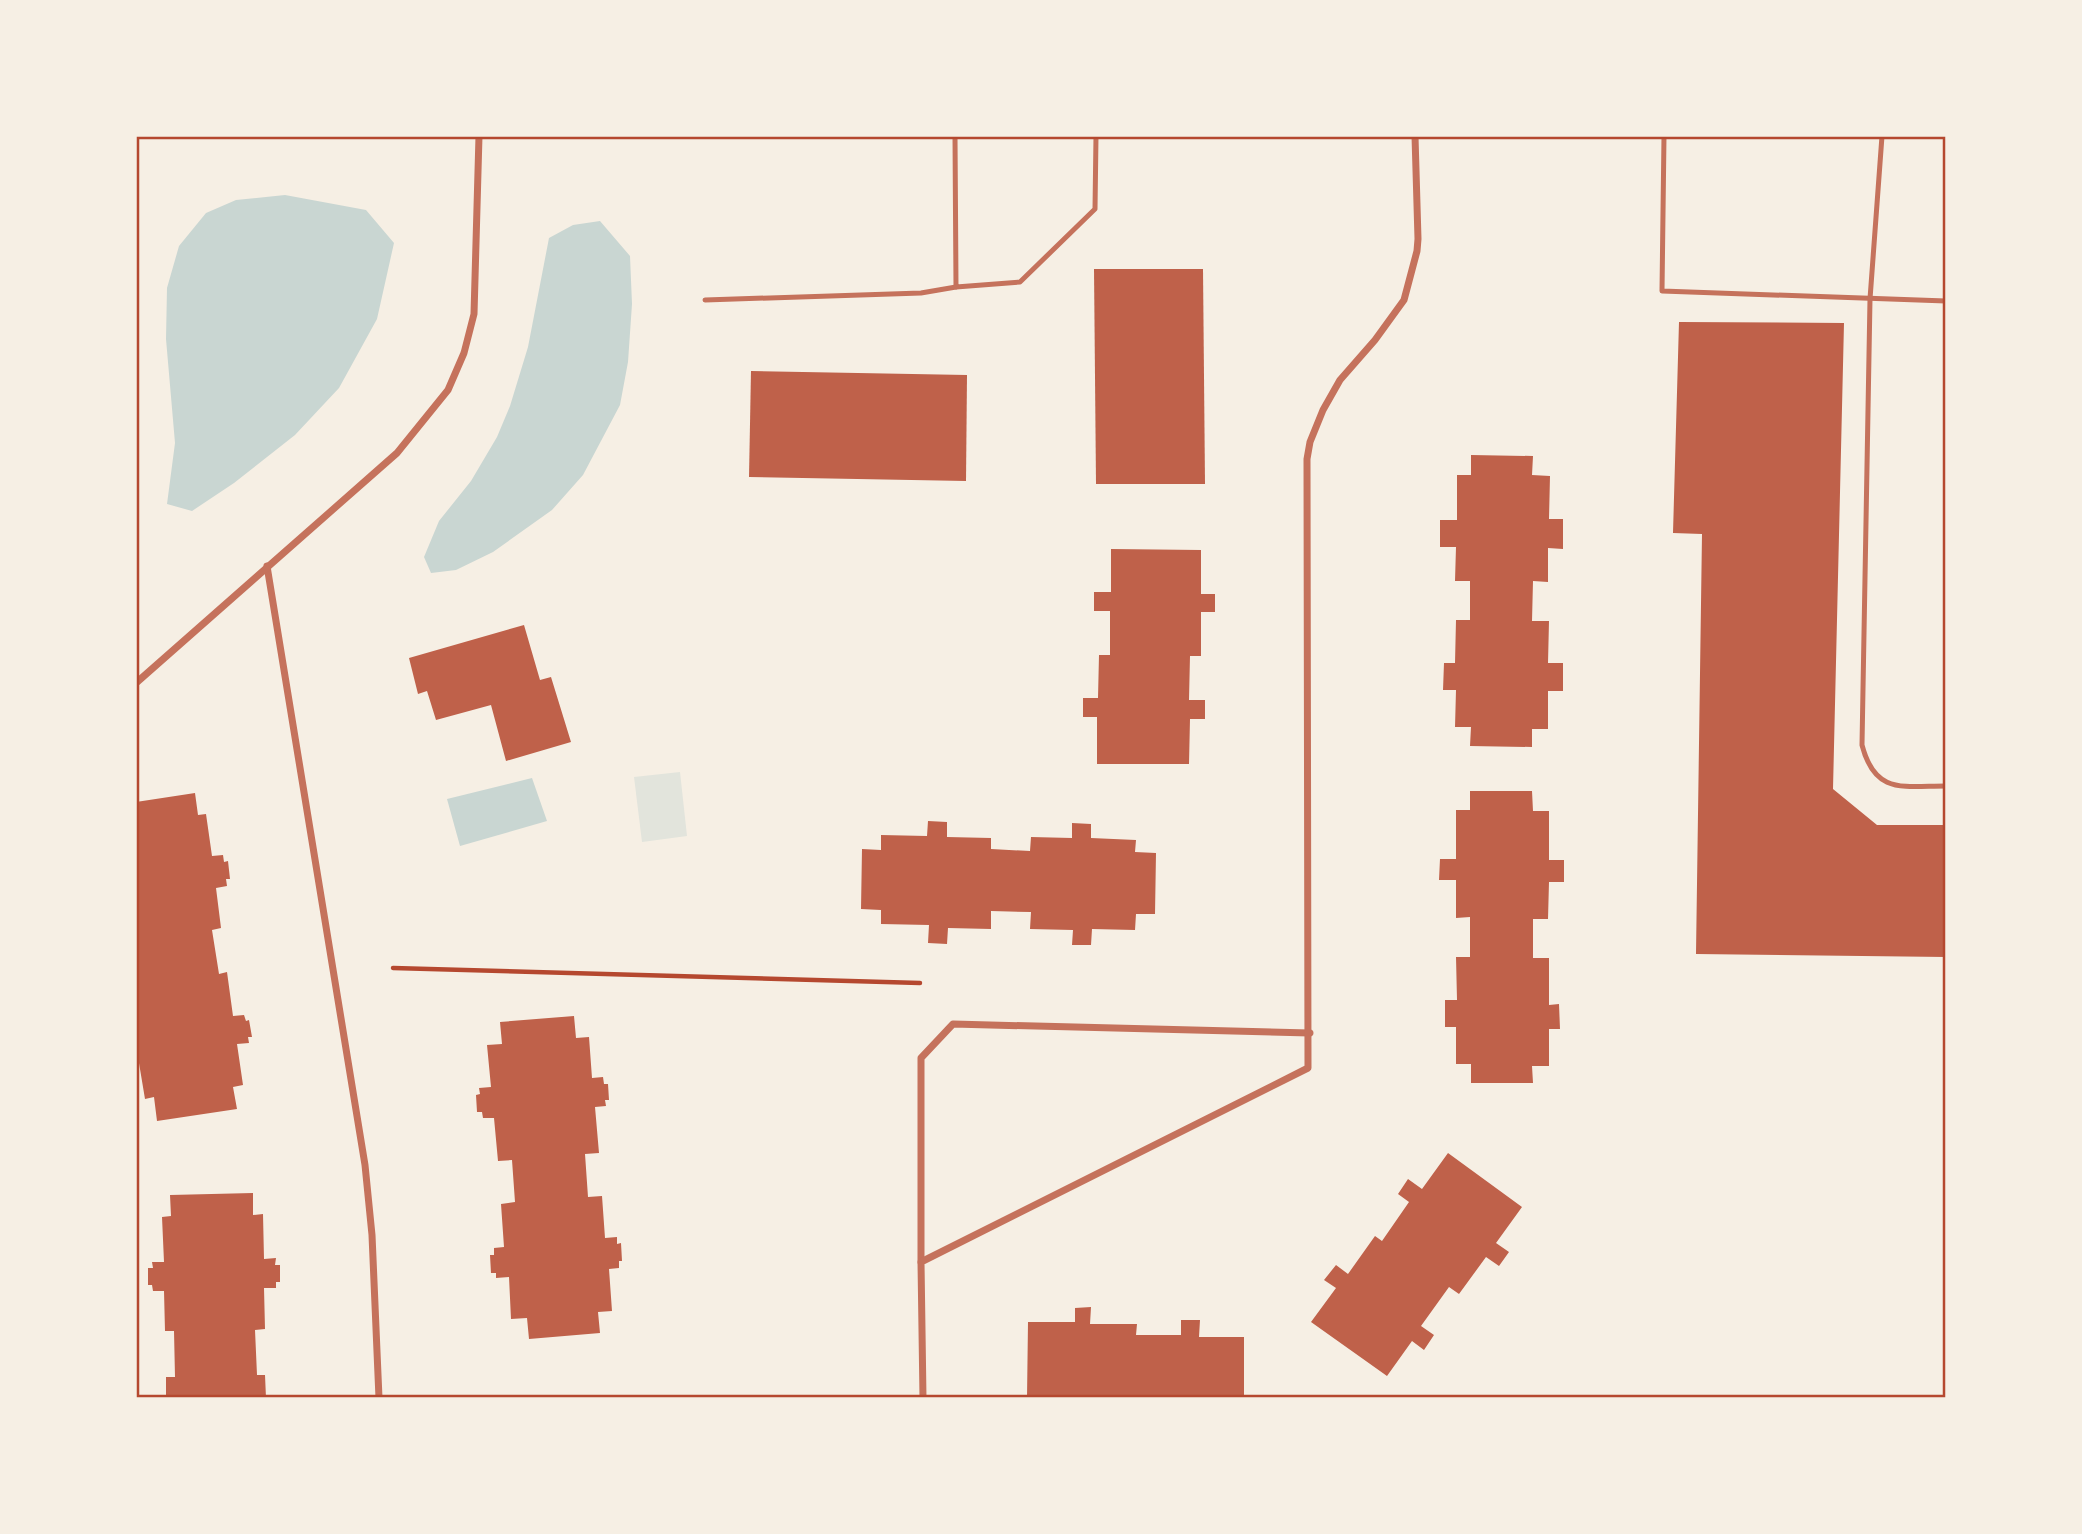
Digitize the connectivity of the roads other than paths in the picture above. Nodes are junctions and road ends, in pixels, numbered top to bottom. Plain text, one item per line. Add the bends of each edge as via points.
1 (479, 136) edge
2 (955, 136) edge
3 (1096, 136) edge
4 (1415, 136) edge
5 (1664, 136) edge
6 (1882, 136) edge
7 (956, 286) junction
8 (1870, 299) junction
9 (705, 300) dead end
10 (1945, 301) edge
11 (267, 566) junction
12 (136, 683) edge
13 (1945, 786) edge
14 (1310, 1033) junction
15 (921, 1262) junction
16 (380, 1398) edge
17 (923, 1398) edge

1 - 11 street via 474,314 448,390 397,453
2 - 7 lane
3 - 7 lane via 1095,209 1020,282
4 - 14 street via 1418,239 1404,300 1339,380 1310,442 1307,459
5 - 8 lane via 1662,291
6 - 8 lane
7 - 9 lane via 921,293
8 - 10 lane
8 - 13 lane via 1862,745 1875,775 1893,786
11 - 12 street
11 - 16 street via 365,1165
14 - 15 street via 1308,1068
14 - 15 street via 953,1024 921,1058
15 - 17 street

